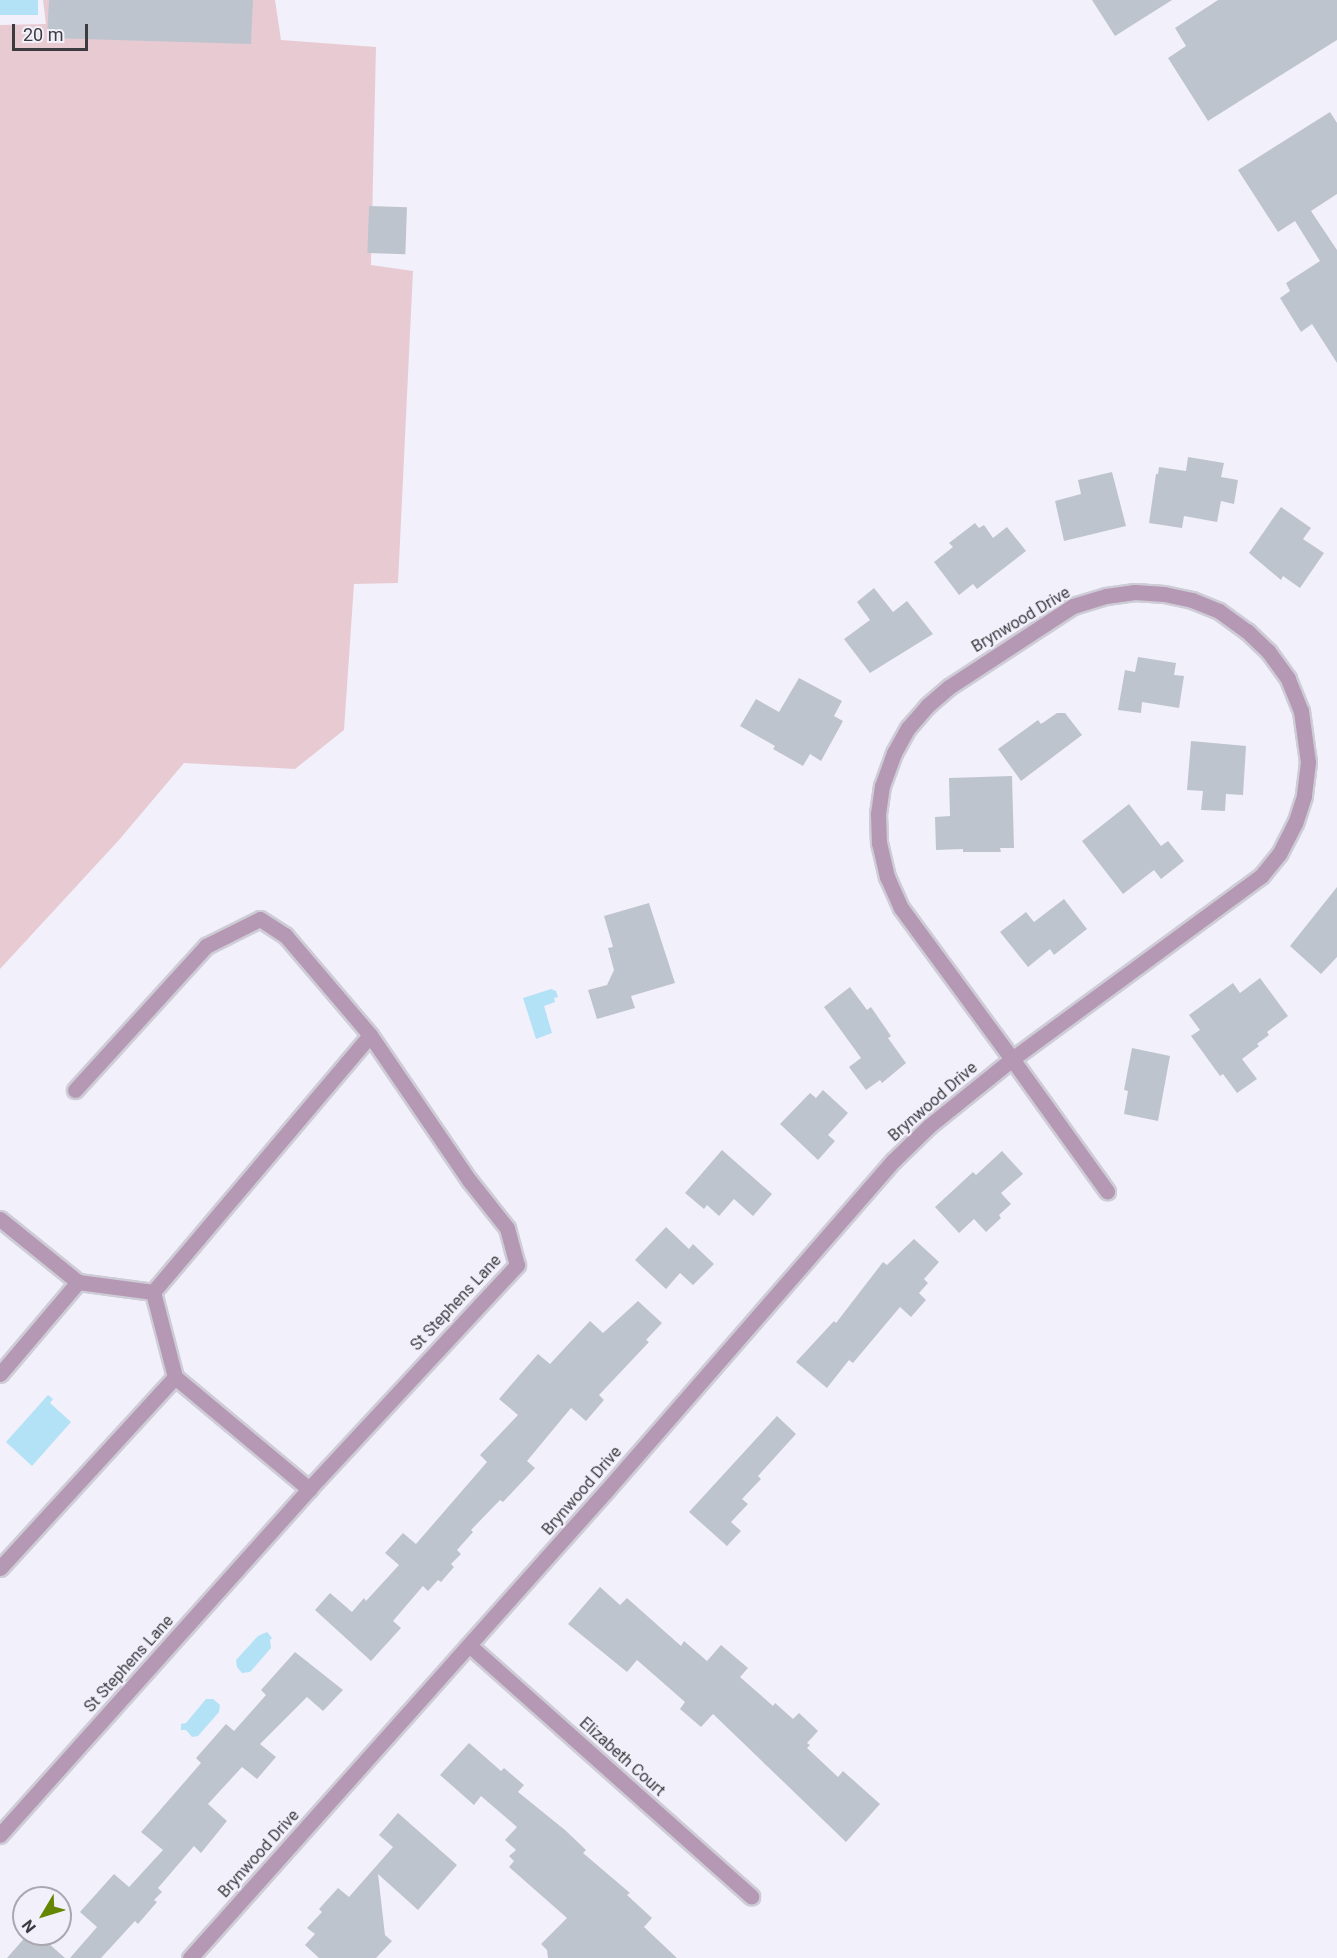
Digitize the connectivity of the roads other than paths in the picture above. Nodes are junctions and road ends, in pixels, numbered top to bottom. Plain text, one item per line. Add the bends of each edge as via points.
1 (370, 1035) junction
2 (1012, 1059) junction
3 (75, 1090) dead end
4 (1107, 1191) dead end
5 (0, 1220) edge
6 (78, 1282) junction
7 (153, 1292) junction
8 (0, 1374) edge
9 (175, 1377) junction
10 (309, 1489) junction
11 (0, 1568) edge
12 (469, 1645) junction
13 (0, 1835) edge
14 (751, 1896) dead end
15 (190, 1958) edge

1 - 3 street, St Stephens Lane via 285,935 260,919 206,946
1 - 7 street
1 - 10 street, St Stephens Lane via 469,1180 507,1228 517,1265
2 - 2 street, Brynwood Drive via 1261,876 1279,854 1295,824 1304,796 1308,762 1301,711 1288,679 1268,651 1219,611 1192,600 1135,592 1073,606 949,687 908,728 894,753 882,786 878,814 886,877 901,908
2 - 4 street, Brynwood Drive
2 - 12 street, Brynwood Drive via 929,1126 894,1161
5 - 6 street
6 - 7 street
6 - 8 street
7 - 9 street
9 - 10 street
9 - 11 street
10 - 13 street, St Stephens Lane
12 - 14 street, Elizabeth Court
12 - 15 street, Brynwood Drive

